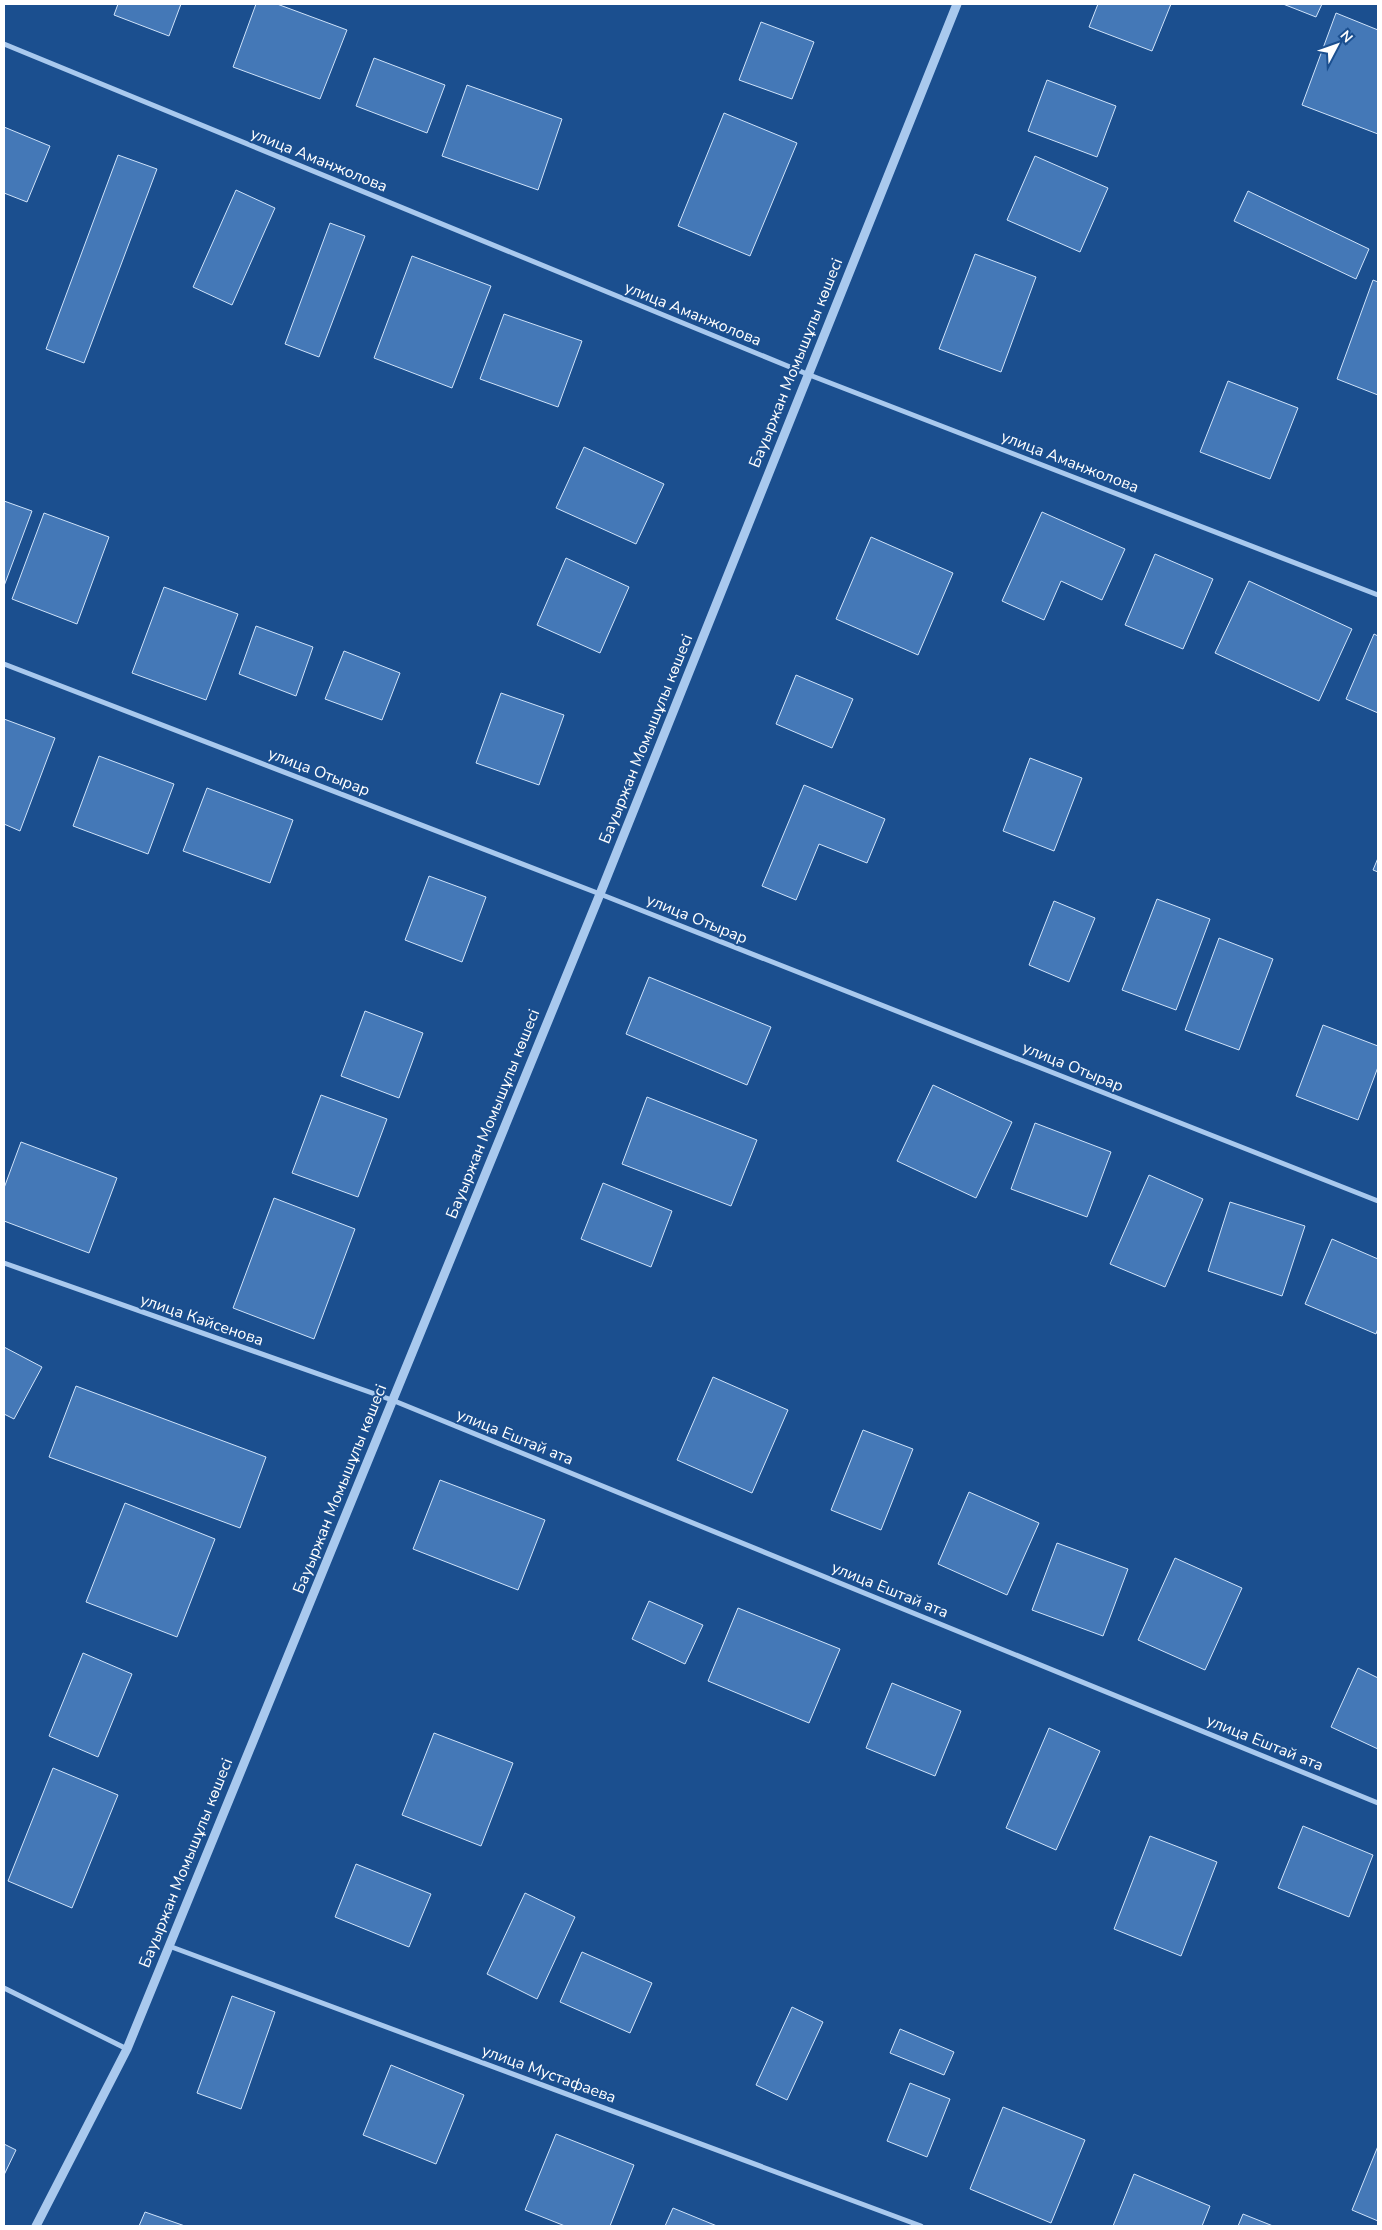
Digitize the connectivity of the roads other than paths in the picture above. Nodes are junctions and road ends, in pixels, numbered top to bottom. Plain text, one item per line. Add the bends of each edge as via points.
1 (957, 4) edge
2 (4, 44) edge
3 (807, 374) junction
4 (1378, 595) edge
5 (4, 664) edge
6 (600, 894) junction
7 (1378, 1201) edge
8 (4, 1263) edge
9 (392, 1400) junction
10 (1378, 1803) edge
11 (168, 1946) junction
12 (4, 1988) edge
13 (127, 2049) junction
14 (36, 2226) edge
15 (921, 2226) edge

1 - 3 street, Бауыржан Момышұлы көшесі
2 - 3 street, улица Аманжолова
3 - 4 street, улица Аманжолова
3 - 6 street, Бауыржан Момышұлы көшесі
5 - 6 street, улица Отырар
6 - 7 street, улица Отырар
6 - 9 street, Бауыржан Момышұлы көшесі
8 - 9 street, улица Кайсенова
9 - 10 street, улица Ештай ата
9 - 11 street, Бауыржан Момышұлы көшесі
11 - 13 street, Бауыржан Момышұлы көшесі
11 - 15 street, улица Мустафаева
12 - 13 street
13 - 14 street, Бауыржан Момышұлы көшесі

